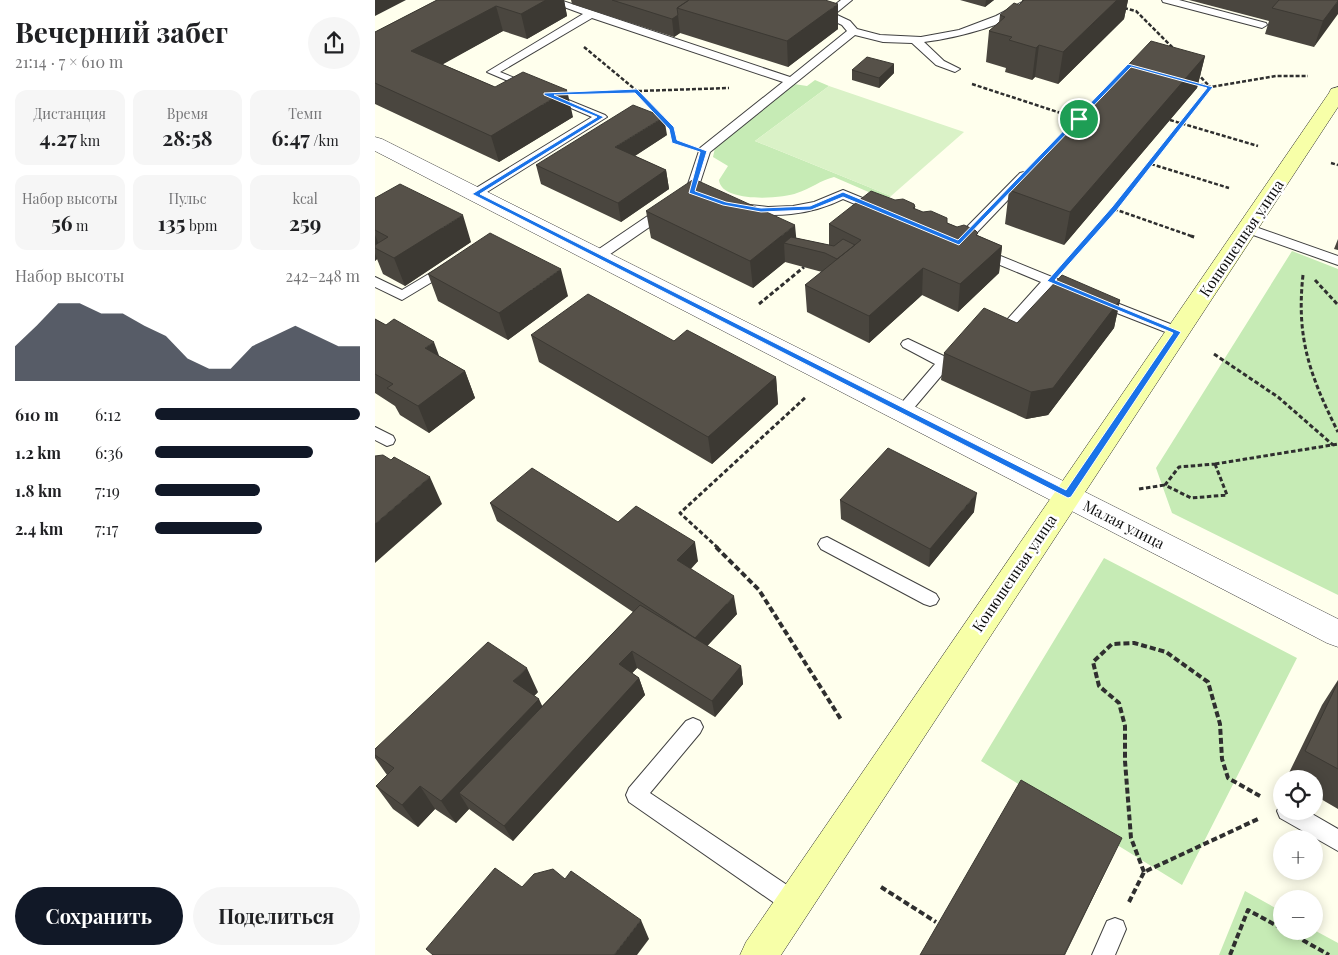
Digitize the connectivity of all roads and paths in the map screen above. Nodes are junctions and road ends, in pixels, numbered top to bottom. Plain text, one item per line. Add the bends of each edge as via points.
1 (795, 0) edge
2 (847, 0) edge
3 (1033, 0) edge
4 (1167, 0) edge
5 (558, 1) edge
6 (1119, 6) dead end
7 (591, 14) junction
8 (828, 15) junction
9 (1262, 25) dead end
10 (565, 30) junction
11 (853, 31) junction
12 (914, 39) junction
13 (1177, 53) edge
14 (940, 63) junction
15 (955, 69) dead end
16 (1197, 73) edge
17 (1308, 76) dead end
18 (1193, 82) edge
19 (788, 84) junction
20 (1211, 87) junction
21 (637, 91) junction
22 (1338, 93) edge
23 (546, 94) junction
24 (1079, 119) edge
25 (1170, 120) edge
26 (1182, 124) junction
27 (376, 144) edge
28 (1259, 146) dead end
29 (704, 151) junction
30 (1331, 163) dead end
31 (1151, 164) junction
32 (1338, 165) edge
33 (1032, 167) edge
34 (1229, 188) dead end
35 (691, 192) junction
36 (475, 194) junction
37 (708, 199) edge
38 (725, 204) edge
39 (1115, 209) junction
40 (888, 213) edge
41 (1247, 228) junction
42 (1194, 237) dead end
43 (598, 256) junction
44 (459, 259) edge
45 (1338, 261) edge
46 (804, 267) edge
47 (1304, 268) dead end
48 (1050, 281) junction
49 (375, 282) edge
50 (754, 307) dead end
51 (1178, 332) junction
52 (1001, 335) edge
53 (908, 344) dead end
54 (1214, 354) dead end
55 (808, 394) dead end
56 (903, 411) junction
57 (1338, 432) edge
58 (1338, 444) edge
59 (1333, 445) junction
60 (1215, 464) junction
61 (1165, 485) junction
62 (1139, 489) dead end
63 (1068, 495) junction
64 (827, 544) dead end
65 (930, 599) dead end
66 (1338, 634) edge
67 (842, 721) dead end
68 (693, 727) dead end
69 (1281, 808) edge
70 (1303, 820) edge
71 (1338, 840) edge
72 (881, 887) dead end
73 (794, 903) junction
74 (943, 921) edge
75 (936, 922) junction
76 (1273, 924) edge
77 (938, 929) edge
78 (1115, 929) dead end
79 (1303, 940) edge
80 (759, 955) edge
81 (1103, 955) edge
82 (1230, 955) edge
83 (1329, 955) edge

1 - 8 lane
2 - 8 lane
3 - 12 lane via 995,21 960,32
4 - 9 lane
5 - 7 lane
6 - 13 path via 1136,11
7 - 10 lane
7 - 19 lane
8 - 11 lane via 846,23
10 - 21 path
10 - 23 lane via 492,72
11 - 12 lane via 882,39
11 - 19 lane
12 - 14 lane
14 - 15 lane
14 - 24 path via 941,74
16 - 20 path
17 - 20 path via 1276,76
18 - 20 path
19 - 21 path
19 - 29 lane
20 - 26 path
21 - 23 path
21 - 29 path via 672,128 674,141
22 - 41 main road, Конюшенная улица
23 - 36 lane via 601,117
25 - 26 path
26 - 28 path
26 - 31 path
27 - 36 street, Малая улица
29 - 35 lane
30 - 32 path
31 - 34 path
31 - 39 path
33 - 48 lane via 955,241
35 - 37 lane
35 - 43 lane
36 - 43 street, Малая улица
38 - 40 lane via 761,210 794,210 811,208 843,194
39 - 42 path
39 - 48 path
41 - 45 lane
41 - 51 main road, Конюшенная улица
43 - 56 street, Малая улица
44 - 49 lane via 402,296
46 - 50 path
47 - 57 path via 1299,308 1304,348 1319,396
48 - 51 lane
48 - 52 lane
51 - 63 main road, Конюшенная улица
53 - 56 lane via 945,364
54 - 59 path via 1278,397
55 - 67 path via 680,513 759,590
56 - 63 street, Малая улица
58 - 59 path
59 - 60 path
60 - 61 path via 1179,467
60 - 61 path via 1227,495 1191,498
61 - 62 path
63 - 66 street, Малая улица
63 - 73 main road, Конюшенная улица
64 - 65 lane
68 - 73 lane via 636,795
69 - 69 path via 1228,778 1222,759 1220,724 1208,682 1187,665 1166,652 1134,644 1112,644 1093,662 1099,686 1119,703 1125,726 1131,838 1144,872
70 - 71 lane
72 - 75 path
73 - 80 main road, Конюшенная улица
74 - 75 path
75 - 77 path
76 - 82 path via 1248,910
78 - 81 lane
79 - 83 path

